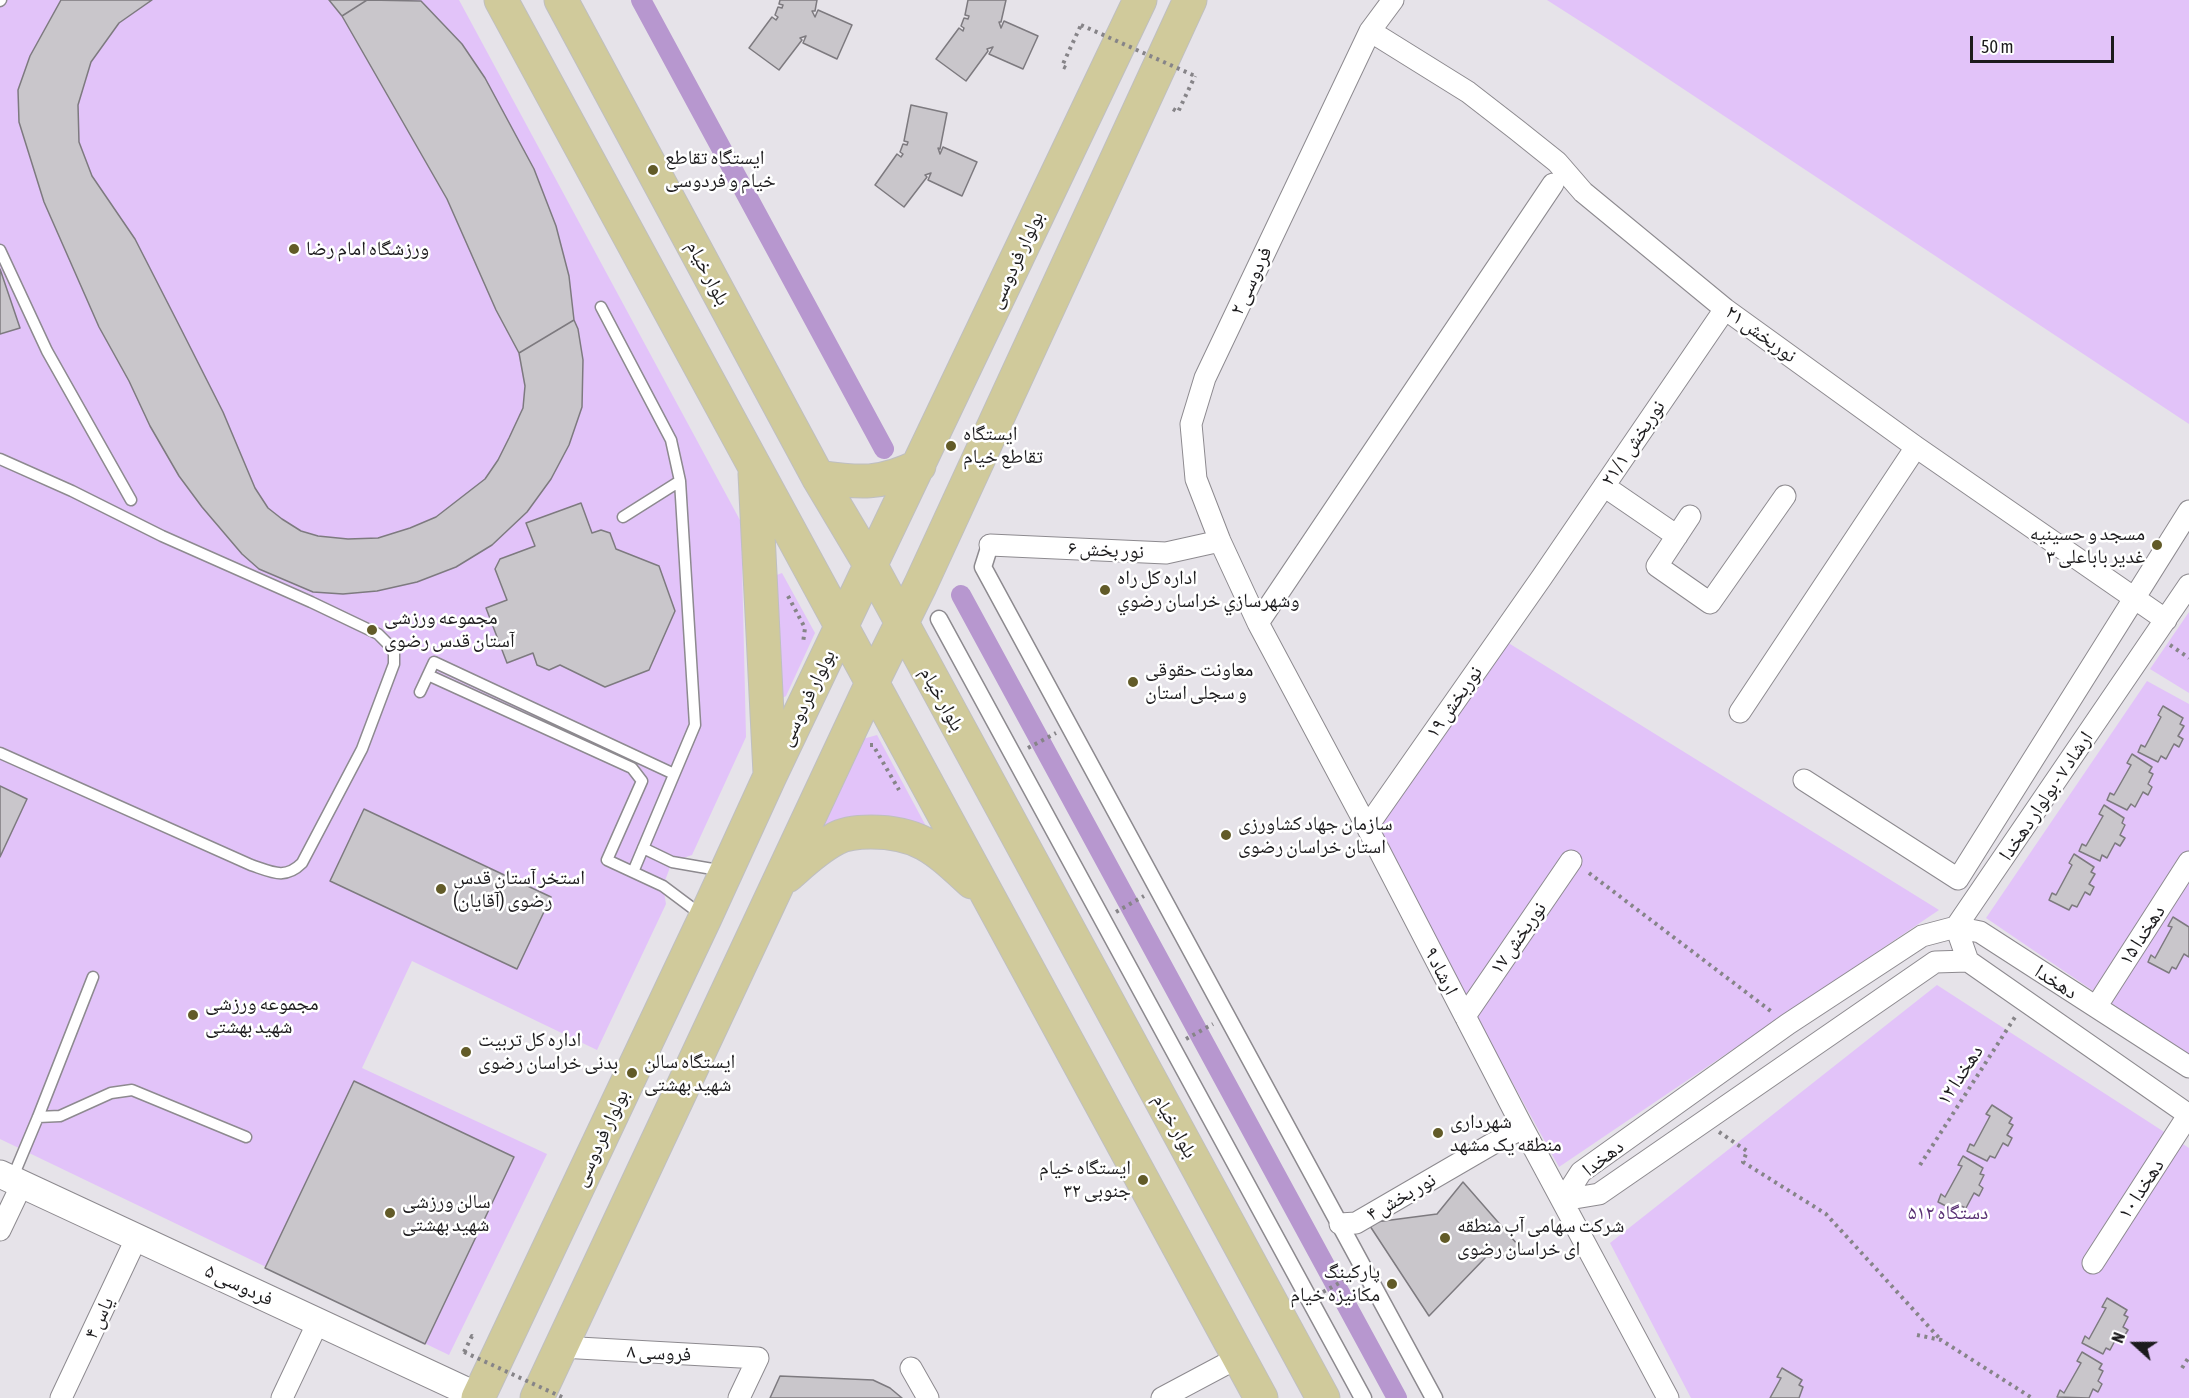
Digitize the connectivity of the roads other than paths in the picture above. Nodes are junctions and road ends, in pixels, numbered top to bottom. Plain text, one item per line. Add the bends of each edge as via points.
1 (501, 0) edge
2 (561, 0) edge
3 (1140, 0) edge
4 (1190, 0) edge
5 (1376, 0) edge
6 (1393, 0) edge
7 (1370, 31) junction
8 (1553, 184) dead end
9 (0, 250) edge
10 (601, 307) dead end
11 (1725, 309) junction
12 (1916, 447) junction
13 (0, 459) edge
14 (755, 466) junction
15 (919, 466) junction
16 (818, 477) junction
17 (680, 482) junction
18 (1604, 486) junction
19 (1785, 496) dead end
20 (131, 500) dead end
21 (2189, 511) edge
22 (1690, 516) dead end
23 (624, 517) dead end
24 (1677, 536) junction
25 (1220, 540) junction
26 (990, 544) joint
27 (871, 566) junction
28 (1542, 577) joint
29 (2189, 585) edge
30 (2134, 599) junction
31 (939, 619) dead end
32 (1258, 623) junction
33 (842, 625) junction
34 (902, 625) junction
35 (2161, 627) junction
36 (428, 675) junction
37 (872, 683) junction
38 (420, 692) dead end
39 (1740, 712) dead end
40 (0, 753) edge
41 (674, 774) junction
42 (770, 776) junction
43 (1804, 780) dead end
44 (1367, 827) junction
45 (643, 849) junction
46 (1571, 861) dead end
47 (2189, 862) edge
48 (633, 872) junction
49 (727, 872) junction
50 (779, 883) junction
51 (992, 904) junction
52 (705, 918) junction
53 (1956, 927) junction
54 (1968, 961) junction
55 (93, 977) dead end
56 (2096, 1007) junction
57 (1465, 1016) junction
58 (2189, 1067) edge
59 (2189, 1114) edge
60 (38, 1117) junction
61 (1523, 1128) junction
62 (246, 1137) dead end
63 (11, 1179) edge
64 (1563, 1200) junction
65 (1340, 1224) junction
66 (0, 1230) edge
67 (137, 1237) junction
68 (2093, 1263) dead end
69 (318, 1322) junction
70 (561, 1347) junction
71 (1239, 1357) junction
72 (911, 1368) dead end
73 (478, 1397) edge
74 (61, 1398) edge
75 (282, 1398) edge
76 (537, 1398) edge
77 (739, 1398) edge
78 (928, 1398) edge
79 (1162, 1398) edge
80 (1262, 1398) edge
81 (1323, 1398) edge
82 (1363, 1398) edge
83 (1434, 1398) edge
84 (1668, 1398) edge

1 - 14 main road
2 - 16 main road, بلوار خیام
3 - 15 main road, بولوار فردوسی
4 - 34 main road
5 - 7 street, فردوسی ۲
6 - 7 street, فردوسی ۲
7 - 11 street, نوربخش ۲۱ via 1468,92 1525,136 1557,162 1583,192
7 - 25 street, فردوسی ۲ via 1205,378 1191,424 1196,479
8 - 32 street
9 - 20 lane via 47,351
10 - 17 lane via 671,440
11 - 12 street, نوربخش ۲۱
11 - 18 street, نوربخش ۲۱/۱
12 - 30 street, نوربخش ۲۱
12 - 39 street
13 - 40 lane via 378,634 394,653 394,664 362,748 302,863 293,872 277,874 251,865
14 - 33 main road
14 - 42 main road
15 - 16 main road via 874,481
15 - 27 main road, بولوار فردوسی
16 - 27 main road, بلوار خیام
17 - 23 lane
17 - 41 lane via 695,725
18 - 24 street
18 - 28 street, نوربخش ۲۱/۱
19 - 24 street via 1710,603 1657,566
21 - 30 street
22 - 24 street
25 - 26 street, نور بخش ۶ via 1166,553
25 - 32 street, ارشاد ۹
26 - 65 street via 983,567
27 - 33 main road, بولوار فردوسی
27 - 34 main road, بلوار خیام
28 - 44 street, نوربخش ۱۹
29 - 35 street, ارشاد ۷ - بولوار دهخدا
30 - 35 street, نوربخش ۲۱
30 - 43 street via 1958,879
31 - 82 street
32 - 44 street, ارشاد ۹
33 - 37 main road
33 - 42 main road, بولوار فردوسی
34 - 37 main road
34 - 81 main road, بلوار خیام
35 - 53 street, ارشاد ۷ - بولوار دهخدا
36 - 38 lane
36 - 41 lane via 434,662
36 - 48 lane via 632,768 642,781 607,860
37 - 50 main road
37 - 51 main road
41 - 45 lane
42 - 49 main road, بولوار فردوسی
44 - 57 street, ارشاد ۹
45 - 48 lane
45 - 49 lane via 672,862
46 - 57 street, نوربخش ۱۷
47 - 56 street, دهخدا ۱۵
48 - 52 lane via 663,885
49 - 52 main road, بولوار فردوسی
50 - 51 main road via 819,848 838,837 889,832 918,839 945,857
50 - 70 main road
51 - 71 main road
52 - 73 main road, بولوار فردوسی
53 - 54 street
53 - 56 street, دهخدا via 1980,932
53 - 64 street, دهخدا via 1922,936 1788,1024 1581,1172
54 - 59 street, دهخدا
54 - 64 street, دهخدا via 1935,963 1599,1194
55 - 60 lane
56 - 58 street, دهخدا
57 - 61 street, ارشاد ۹
59 - 68 street, دهخدا ۱۰
60 - 62 lane via 60,1116 111,1093 132,1090
60 - 63 lane
61 - 64 street, ارشاد ۹
61 - 65 street, نور بخش ۴ via 1356,1223
63 - 66 street
63 - 67 street, فردوسی ۵
64 - 84 street, ارشاد ۹
65 - 83 street
67 - 69 street, فردوسی ۵
67 - 74 street, یاس ۴
69 - 73 street, فردوسی ۵
69 - 75 street
70 - 76 main road
70 - 77 street, فروسی ۸ via 758,1358
71 - 79 street
71 - 80 main road
72 - 78 street

